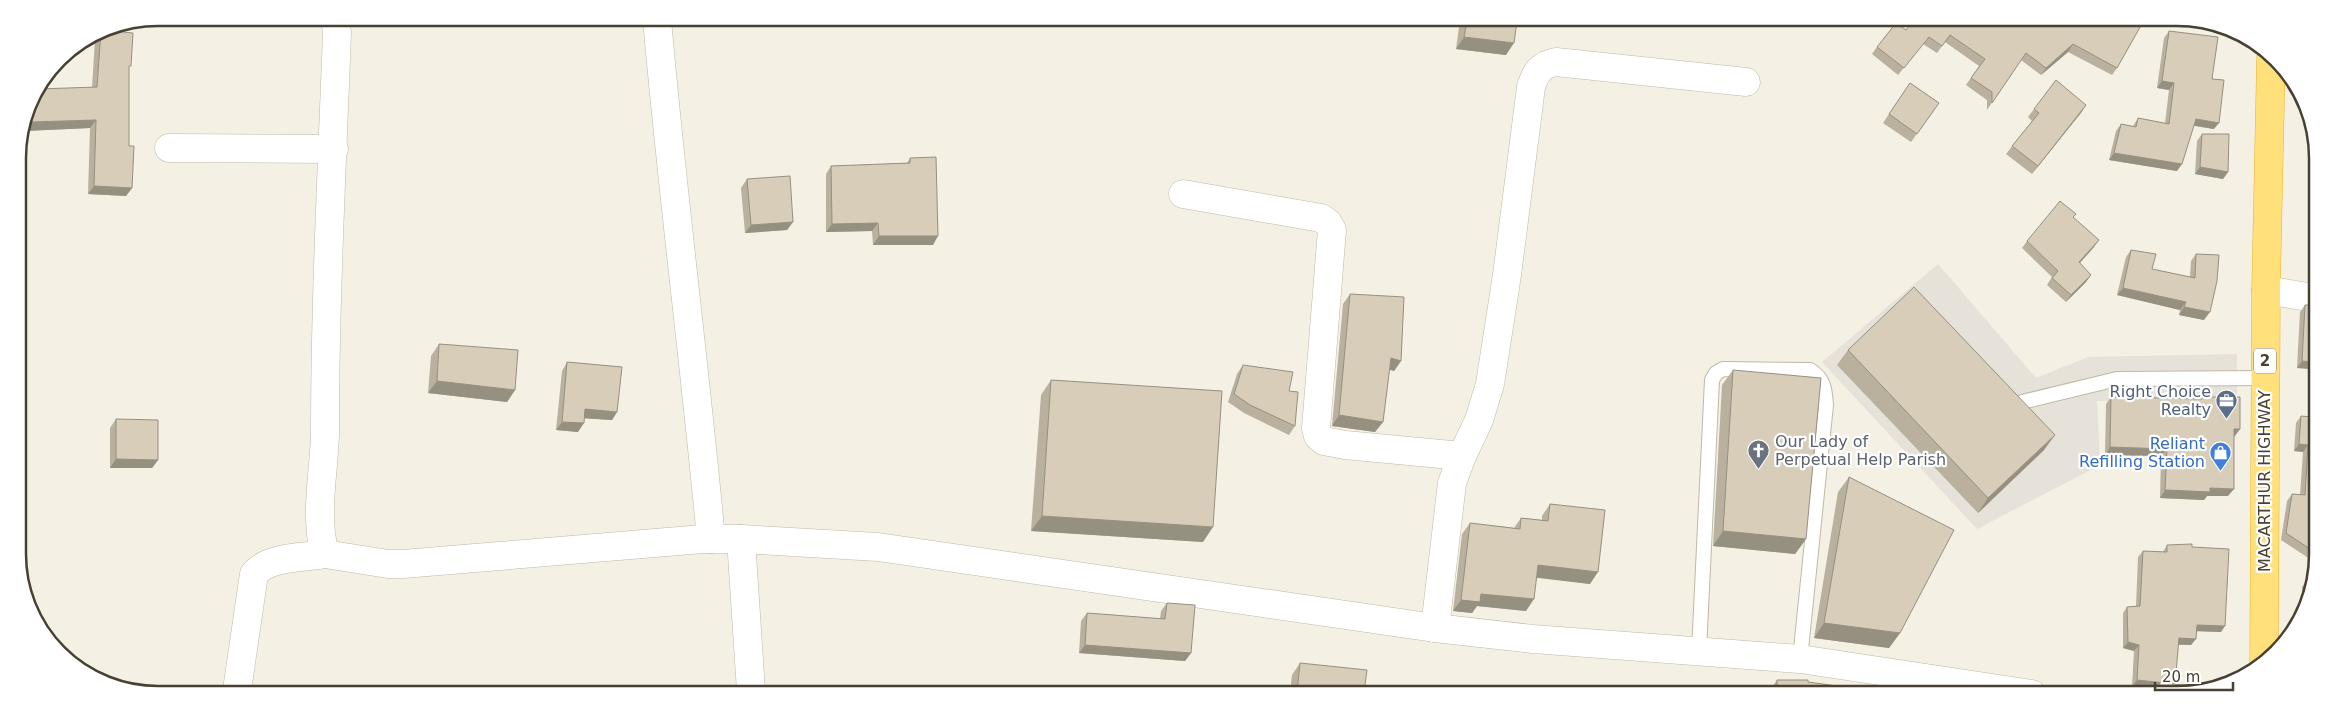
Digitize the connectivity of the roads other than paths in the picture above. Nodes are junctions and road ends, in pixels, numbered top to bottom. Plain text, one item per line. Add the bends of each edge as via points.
1 (336, 27) edge
2 (658, 27) edge
3 (2271, 66) edge
4 (1746, 82) dead end
5 (169, 148) dead end
6 (334, 149) junction
7 (1183, 194) dead end
8 (2266, 290) junction
9 (2309, 297) edge
10 (2265, 378) junction
11 (2022, 402) edge
12 (1462, 456) junction
13 (711, 539) junction
14 (741, 539) junction
15 (325, 554) junction
16 (1435, 628) junction
17 (1699, 651) junction
18 (2264, 653) edge
19 (1800, 659) junction
20 (1973, 685) edge
21 (238, 686) edge
22 (751, 686) edge

1 - 6 street
2 - 13 street
3 - 8 highway, MACARTHUR HIGHWAY / 2
4 - 12 street via 1556,62 1536,71 1531,87 1490,384 1479,420
5 - 6 street
6 - 15 street via 325,333 324,468 319,515
7 - 12 street via 1321,218 1332,230 1316,428 1318,436 1346,445
8 - 9 street
8 - 10 highway, MACARTHUR HIGHWAY / 2
10 - 11 lane via 2117,379
10 - 18 highway, MACARTHUR HIGHWAY / 2
12 - 16 street via 1452,483
13 - 14 street
13 - 15 street via 403,564
14 - 16 street via 878,547
14 - 22 street
15 - 21 street via 270,563 254,574
16 - 17 street
17 - 19 street
17 - 19 lane via 1712,380 1723,369 1810,370 1824,385 1826,405
19 - 20 street

